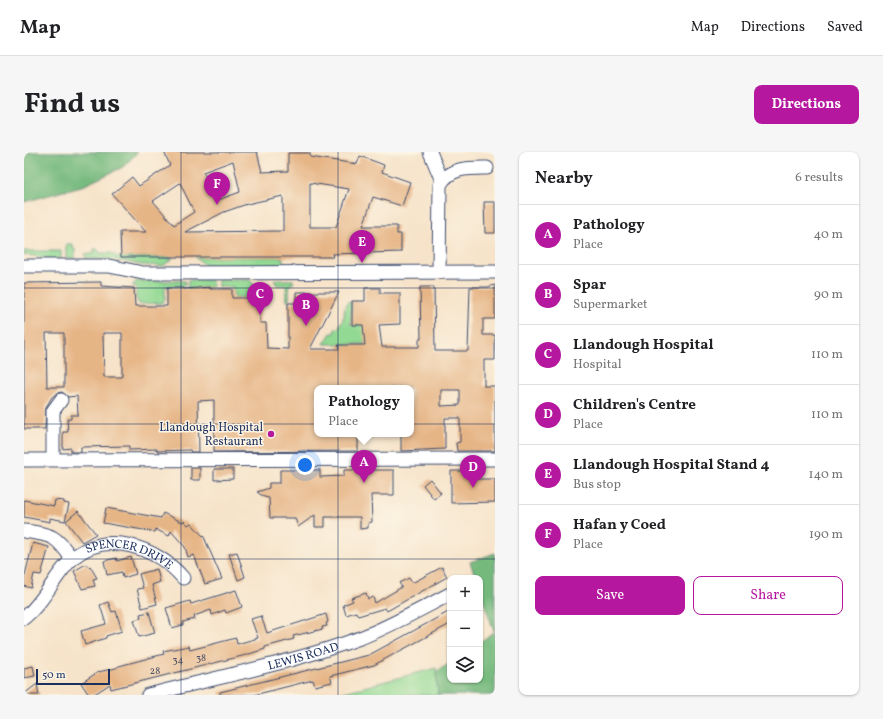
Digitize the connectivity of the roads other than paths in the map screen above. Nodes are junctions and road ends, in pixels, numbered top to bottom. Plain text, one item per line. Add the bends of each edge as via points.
1 (430, 152) edge
2 (487, 168) dead end
3 (442, 181) junction
4 (24, 266) edge
5 (439, 272) junction
6 (495, 272) edge
7 (61, 400) dead end
8 (495, 459) edge
9 (24, 460) edge
10 (53, 460) junction
11 (24, 531) edge
12 (72, 559) junction
13 (183, 578) dead end
14 (447, 596) edge
15 (24, 618) edge
16 (148, 695) edge

1 - 3 street
2 - 3 street via 456,171
3 - 5 street via 439,189
4 - 5 street via 109,266 143,273
5 - 6 street
7 - 10 street via 53,411
8 - 10 street
9 - 10 street
11 - 12 street, SPENCER DRIVE via 53,536 60,541
12 - 13 street, SPENCER DRIVE via 94,547 117,543 153,553
12 - 15 street, SPENCER DRIVE via 33,611
14 - 16 street, LEWIS ROAD via 348,642

